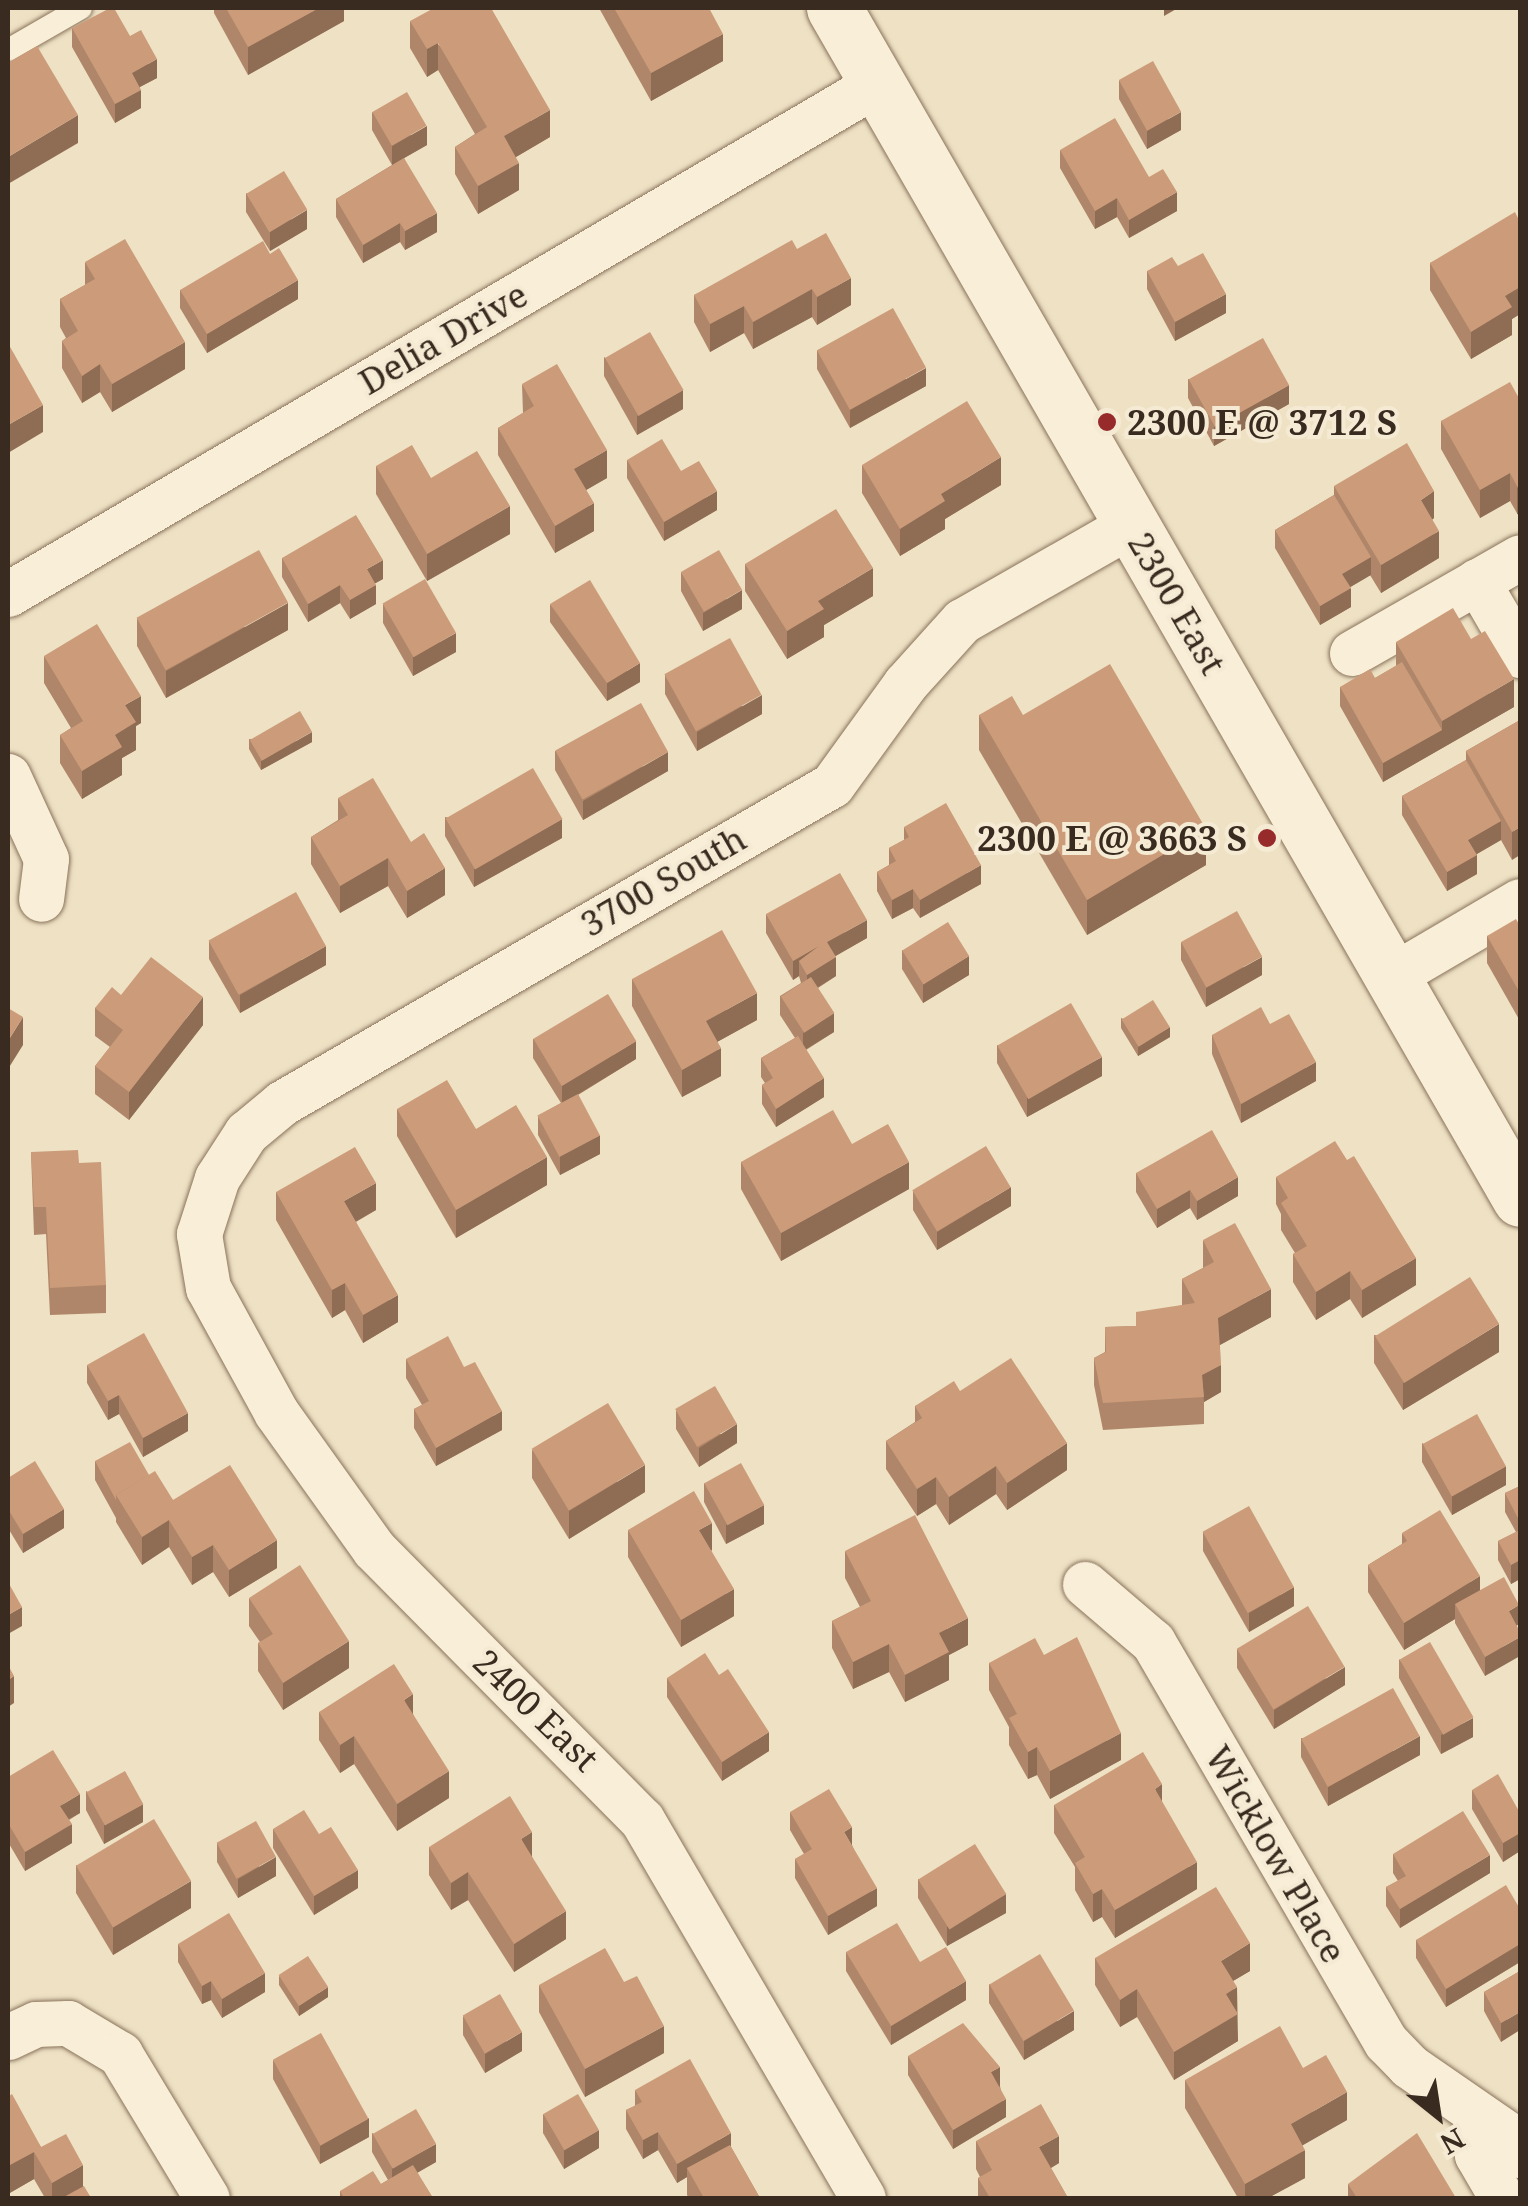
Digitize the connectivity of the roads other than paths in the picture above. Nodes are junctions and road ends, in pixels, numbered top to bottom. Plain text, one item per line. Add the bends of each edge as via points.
1 (81, 8) edge
2 (834, 8) edge
3 (8, 50) edge
4 (878, 83) junction
5 (1132, 524) junction
6 (1520, 556) edge
7 (1478, 582) junction
8 (8, 594) edge
9 (1352, 653) dead end
10 (1520, 655) edge
11 (8, 776) edge
12 (41, 899) dead end
13 (1520, 901) edge
14 (1392, 976) junction
15 (1520, 1199) edge
16 (198, 1234) joint
17 (1086, 1584) dead end
18 (8, 2037) edge
19 (1475, 2114) junction
20 (1520, 2156) edge
21 (207, 2198) edge
22 (864, 2198) edge
23 (1502, 2198) edge

1 - 3 lane
2 - 4 main road, 2300 East
4 - 5 main road, 2300 East
4 - 8 street, Delia Drive
5 - 14 main road, 2300 East
5 - 16 street, 3700 South via 962,621 905,684 832,785 282,1103 246,1133 217,1178
6 - 7 street
7 - 9 street
7 - 10 street
11 - 12 street via 46,859
13 - 14 street
14 - 15 main road, 2300 East
16 - 22 street, 2400 East via 208,1288 276,1412 374,1549 642,1820
17 - 19 street, Wicklow Place via 1153,1642 1386,2042
18 - 21 street via 36,2024 68,2023 120,2054
19 - 20 street, Wicklow Place via 1508,2135
19 - 23 street via 1476,2155

